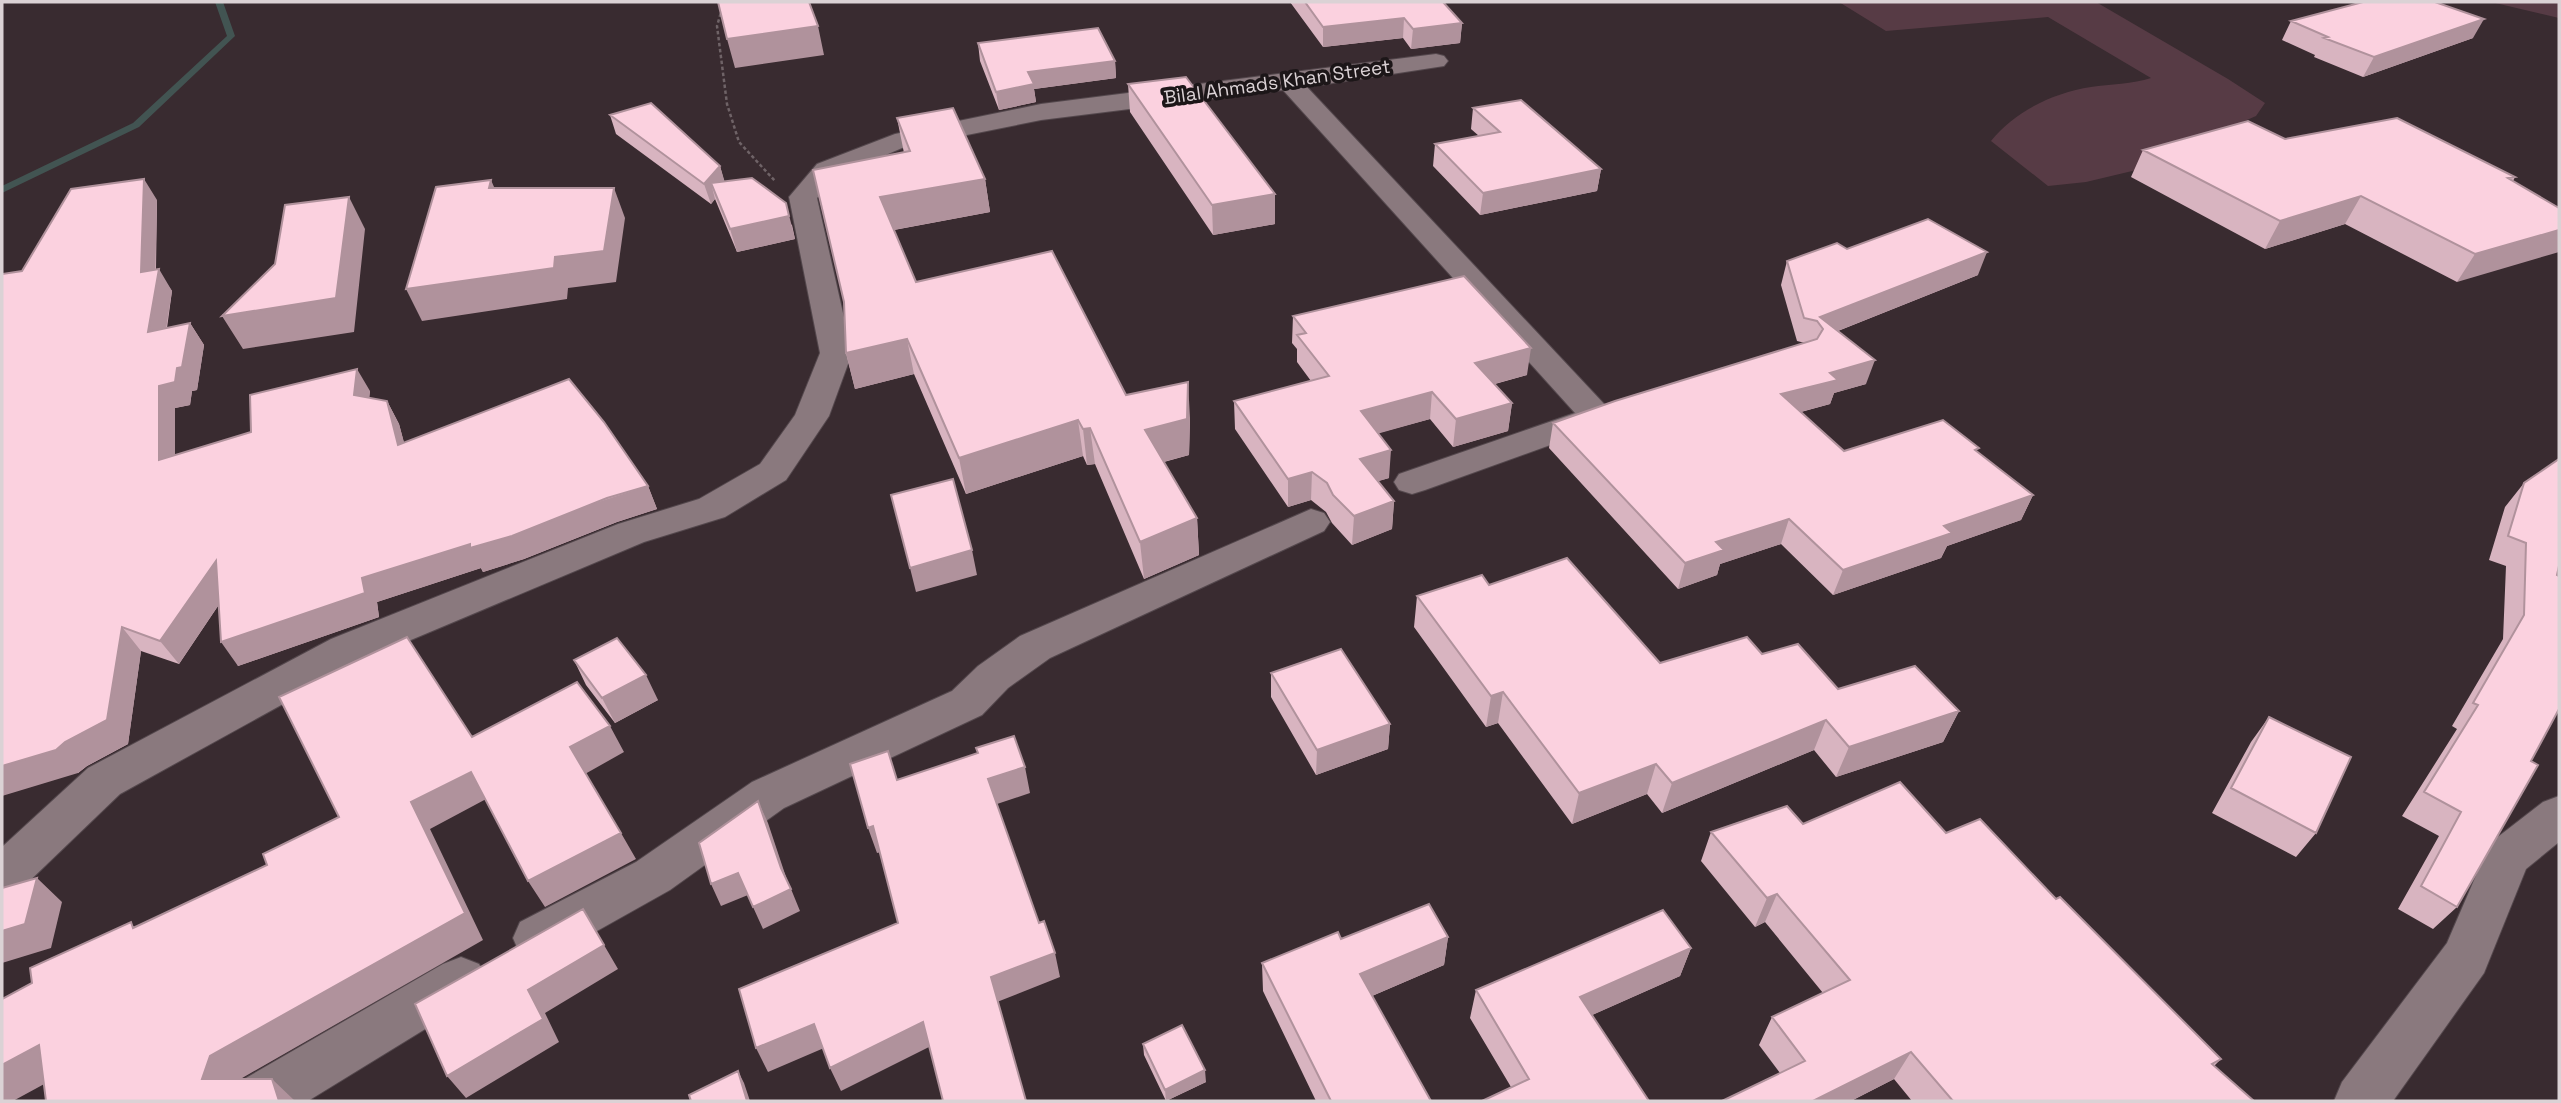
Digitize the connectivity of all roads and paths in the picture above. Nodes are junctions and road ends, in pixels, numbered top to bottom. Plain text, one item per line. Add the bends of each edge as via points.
1 (724, 2) edge
2 (1436, 61) dead end
3 (1289, 82) junction
4 (803, 197) junction
5 (1637, 404) edge
6 (1597, 416) junction
7 (1412, 482) dead end
8 (1311, 522) dead end
9 (2559, 816) edge
10 (2, 877) edge
11 (258, 1101) edge
12 (2361, 1101) edge

1 - 4 path via 717,26 727,104 739,142 779,185
2 - 3 street, Bilal Ahmads Khan Street
3 - 4 street, Bilal Ahmads Khan Street via 1041,112 895,142 827,170
3 - 6 street
4 - 10 street via 836,353 812,416 773,472 712,508 631,533 346,650 104,781
5 - 6 street
6 - 7 street
8 - 11 street via 1035,647 993,677 967,703 768,795 653,876 502,957
9 - 12 street via 2507,857 2466,957

